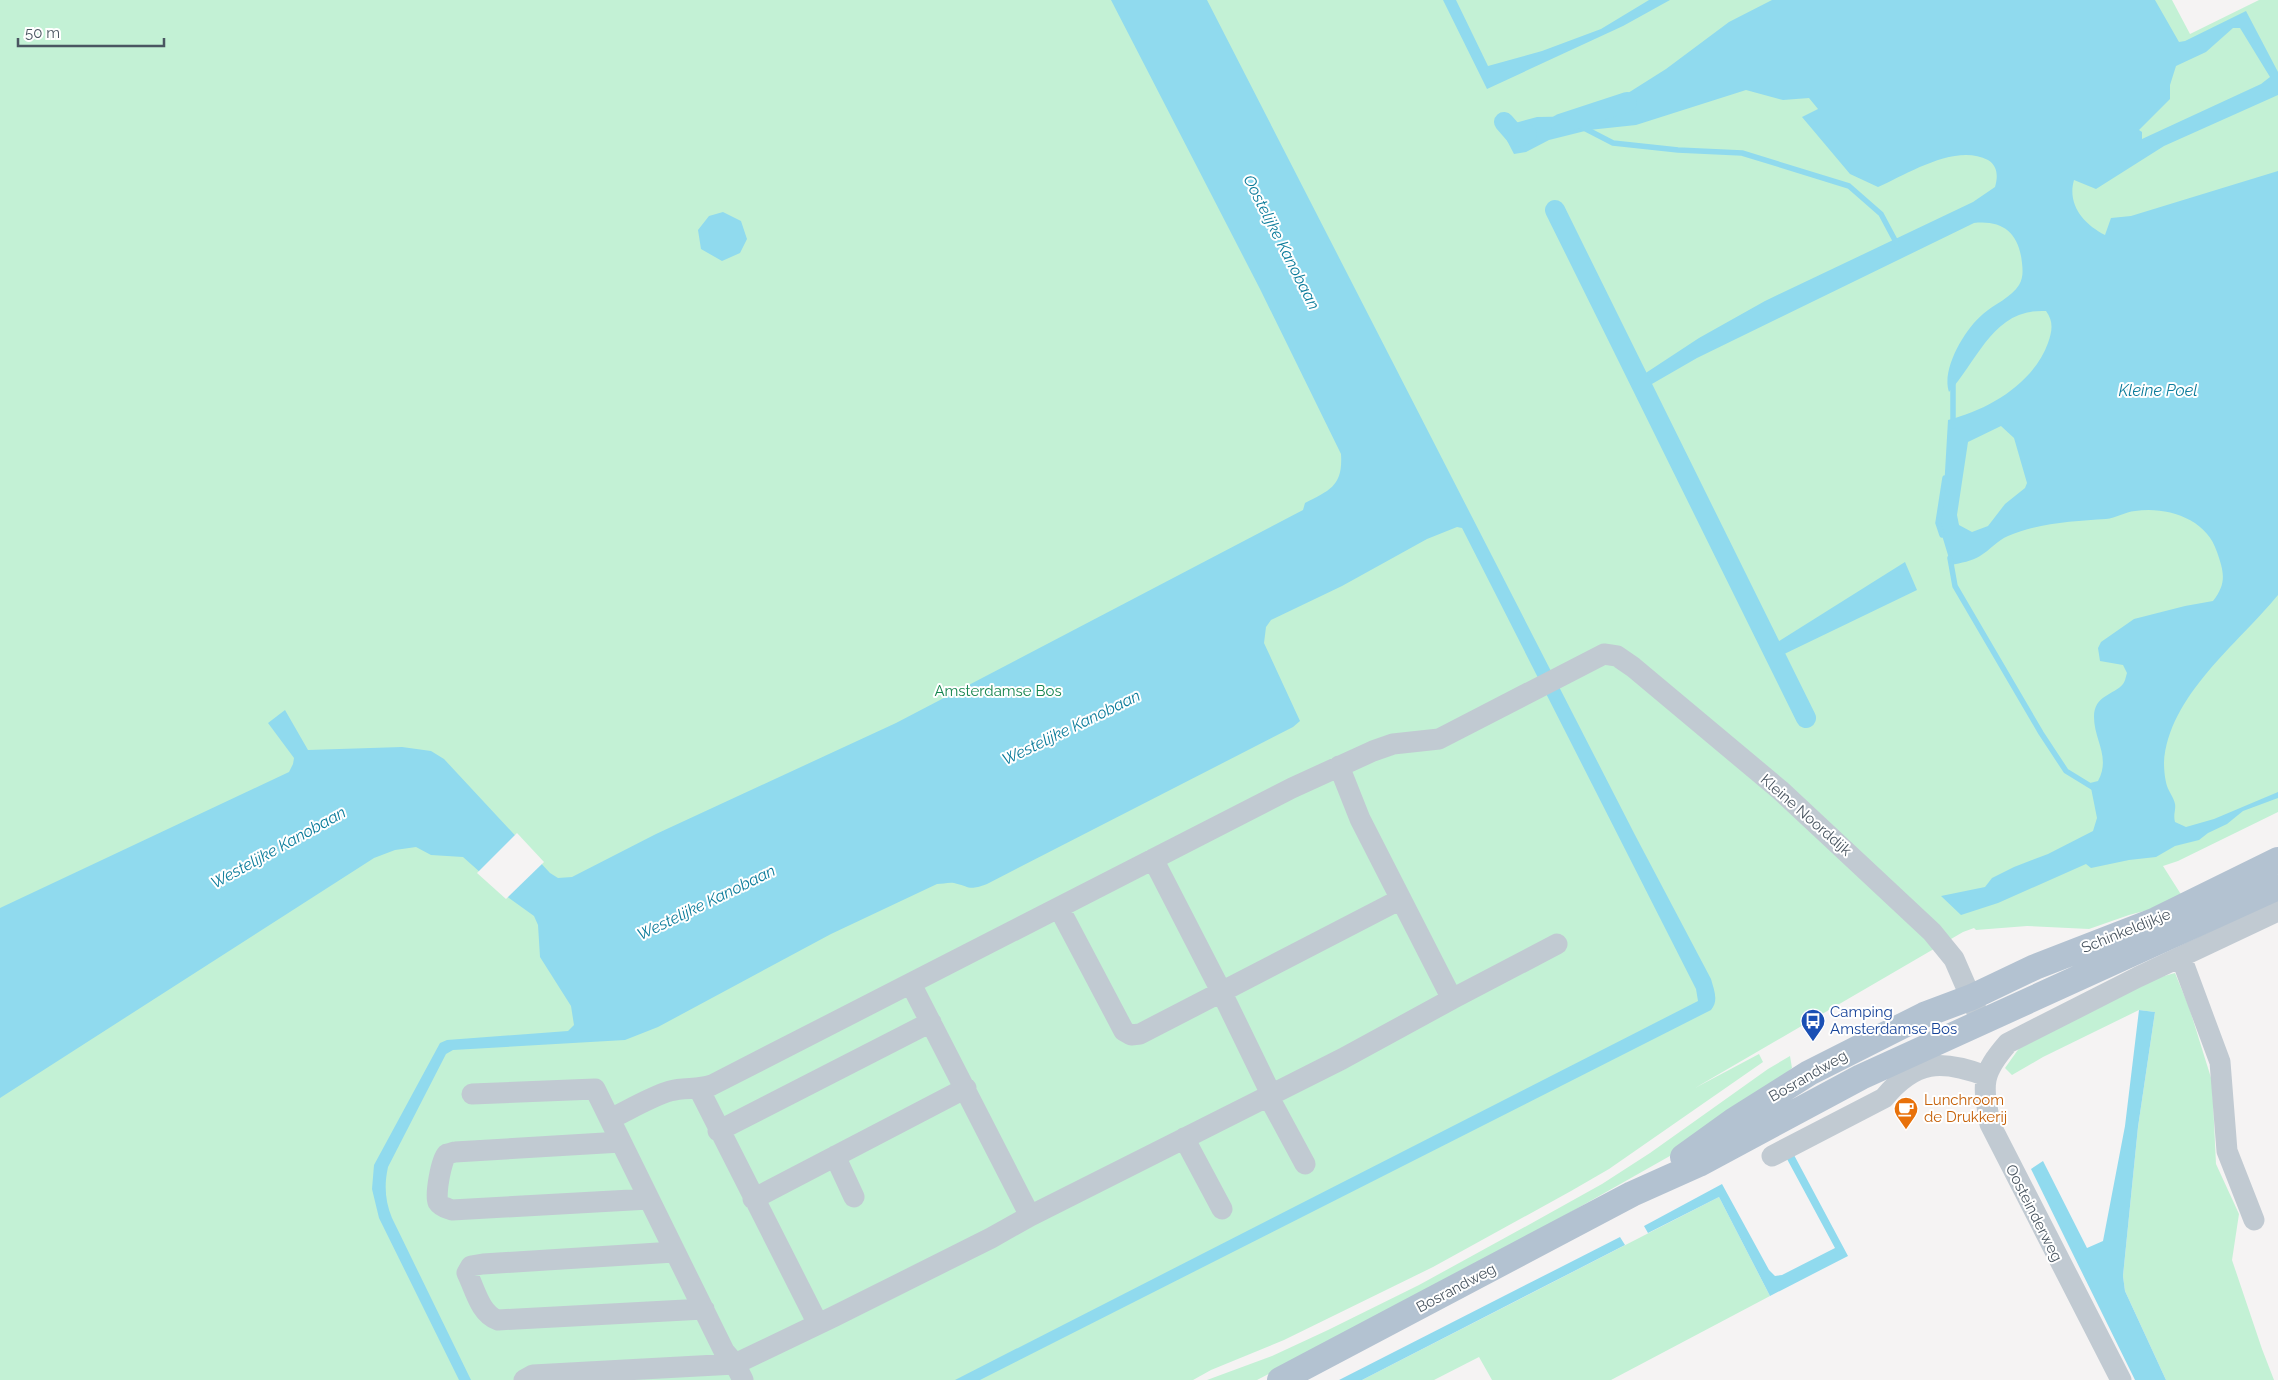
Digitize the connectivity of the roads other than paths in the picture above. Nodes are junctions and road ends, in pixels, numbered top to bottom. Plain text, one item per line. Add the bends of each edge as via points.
1 (1338, 766) junction
2 (1153, 860) junction
3 (2278, 860) edge
4 (2278, 887) edge
5 (1401, 899) junction
6 (1059, 908) junction
7 (2278, 911) edge
8 (1557, 944) dead end
9 (2181, 957) junction
10 (911, 984) junction
11 (1221, 991) junction
12 (1972, 997) junction
13 (1452, 998) junction
14 (1981, 1021) junction
15 (931, 1022) junction
16 (1986, 1076) junction
17 (966, 1088) junction
18 (698, 1089) junction
19 (472, 1094) dead end
20 (1271, 1094) junction
21 (610, 1119) junction
22 (718, 1132) junction
23 (1184, 1138) junction
24 (621, 1142) junction
25 (835, 1156) junction
26 (1772, 1156) dead end
27 (1305, 1164) dead end
28 (1632, 1194) junction
29 (854, 1197) dead end
30 (649, 1199) junction
31 (754, 1199) junction
32 (1222, 1209) dead end
33 (1030, 1216) junction
34 (2254, 1220) dead end
35 (674, 1252) junction
36 (704, 1309) junction
37 (818, 1324) junction
38 (739, 1372) edge
39 (524, 1380) edge
40 (1280, 1380) edge
41 (2121, 1380) edge

1 - 2 street
1 - 5 street via 1360,819
1 - 12 street, Kleine Noorddijk via 1393,744 1439,739 1592,659 1604,654 1617,656 1801,809 1932,932 1954,959
2 - 6 street
2 - 11 street
3 - 12 main road, Schinkeldijkje via 2156,920 2035,967
4 - 14 main road, Schinkeldijkje
5 - 11 street
5 - 13 street
6 - 10 street
6 - 11 street via 1124,1031 1131,1035 1140,1034
7 - 9 street
8 - 13 street
9 - 16 street via 2008,1043 1993,1060
9 - 34 street via 2220,1062 2227,1151
10 - 15 street
10 - 18 street via 712,1085
11 - 20 street
12 - 14 street, Kleine Noorddijk
12 - 28 main road, Bosrandweg via 1924,1015 1809,1073 1733,1121
13 - 20 street
14 - 28 main road, Bosrandweg via 1862,1077 1699,1164
15 - 17 street
15 - 22 street
16 - 26 street via 1946,1064 1914,1070 1884,1098
16 - 41 street, Oosteinderweg via 1990,1124
17 - 25 street
17 - 33 street
18 - 21 street via 668,1092
18 - 22 street
19 - 21 street via 595,1089
20 - 23 street
20 - 27 street via 1272,1103
21 - 24 street
22 - 31 street
23 - 32 street
23 - 33 street
24 - 30 street
24 - 30 street via 448,1154 443,1162 438,1203 452,1210
25 - 29 street
25 - 31 street
28 - 40 main road, Bosrandweg
30 - 35 street
31 - 37 street
33 - 37 street
35 - 36 street
35 - 36 street via 483,1264 471,1266 468,1273 484,1310 489,1317 498,1320
36 - 38 street via 724,1351
37 - 38 street
38 - 39 street via 532,1375

